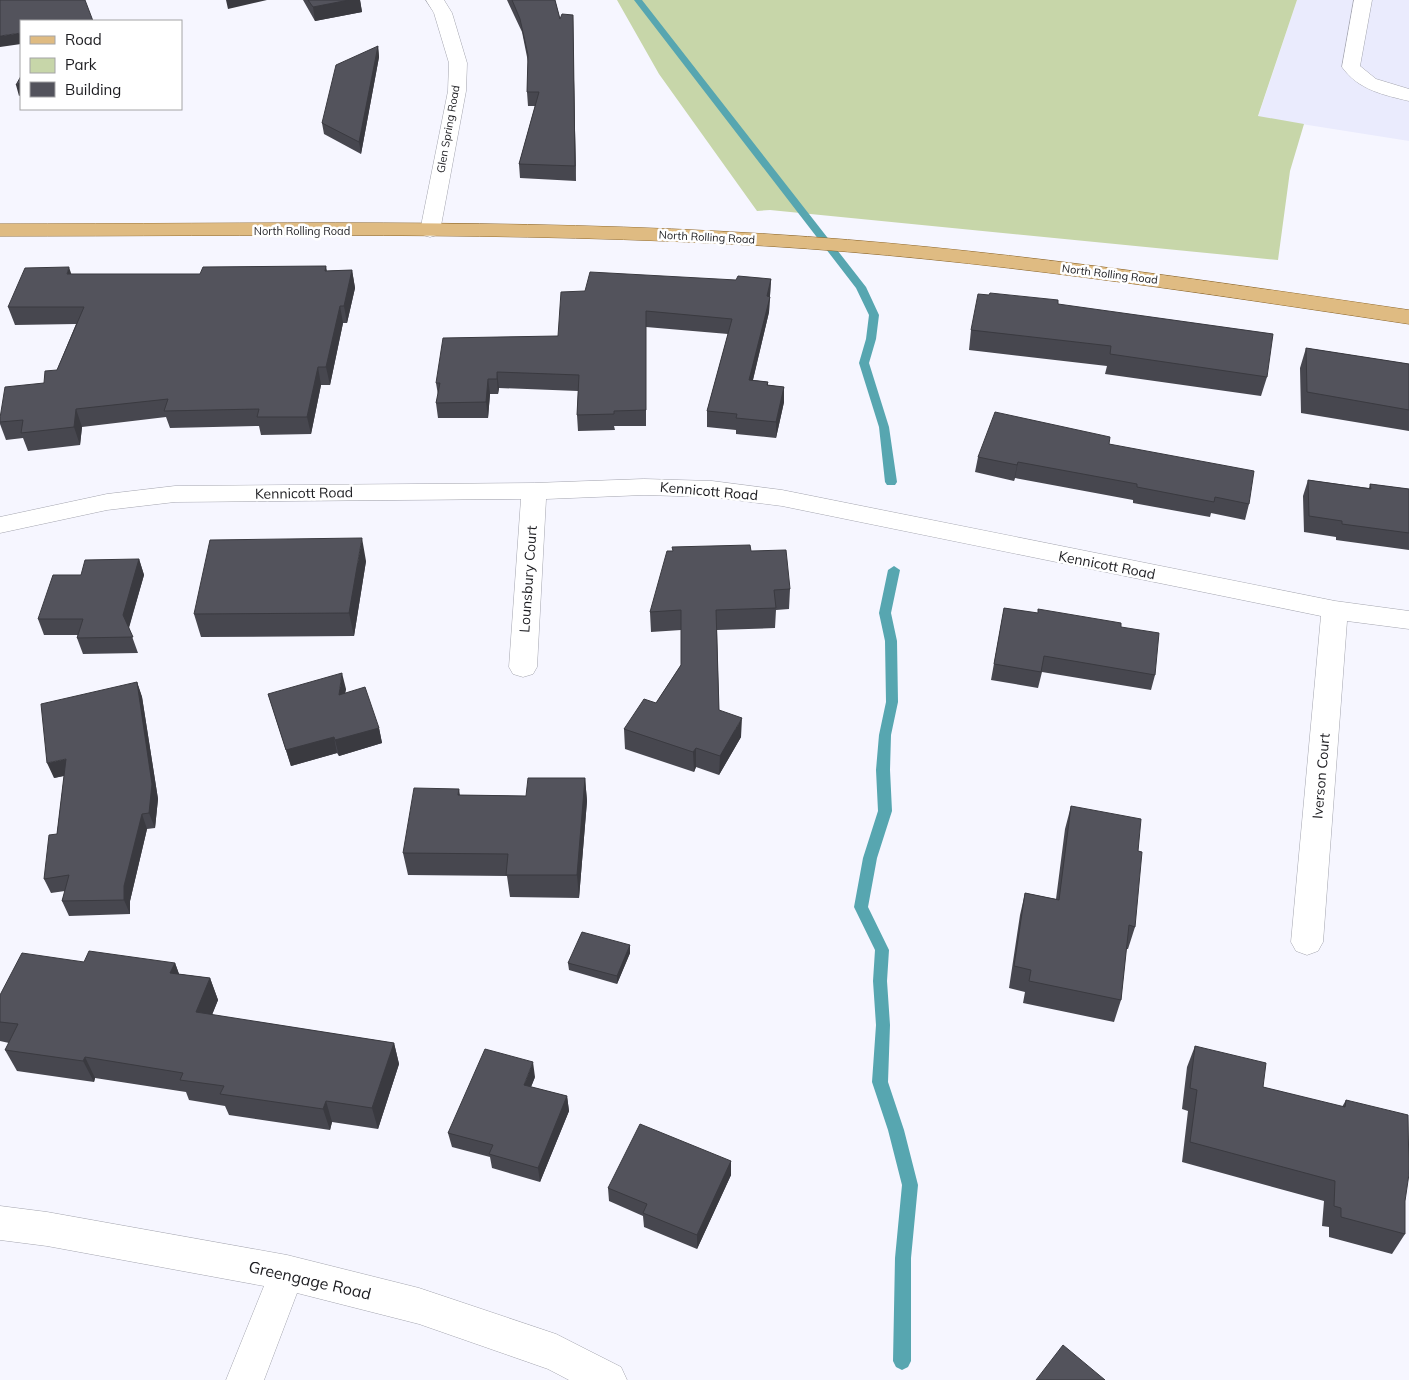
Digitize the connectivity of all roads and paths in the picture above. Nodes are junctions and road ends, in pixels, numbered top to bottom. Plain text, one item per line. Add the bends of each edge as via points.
1 (435, 0) edge
2 (1363, 0) edge
3 (1409, 96) edge
4 (0, 230) edge
5 (430, 231) junction
6 (1409, 317) edge
7 (534, 491) junction
8 (0, 525) edge
9 (1335, 610) junction
10 (1409, 620) edge
11 (523, 667) dead end
12 (1307, 942) dead end
13 (0, 1223) edge
14 (287, 1273) junction
15 (246, 1380) edge
16 (608, 1380) edge

1 - 5 street, Glen Spring Road via 443,13 458,63 457,91
2 - 3 street via 1351,67 1372,84
4 - 5 main road, North Rolling Road
5 - 6 main road, North Rolling Road via 646,234 860,246 1087,271
7 - 8 street, Kennicott Road via 174,494 107,502
7 - 9 street, Kennicott Road via 644,487 712,489 782,498
7 - 11 street, Lounsbury Court
9 - 10 street, Kennicott Road
9 - 12 street, Iverson Court
13 - 14 street, Greengage Road
14 - 15 street
14 - 16 street, Greengage Road via 419,1306 556,1353

